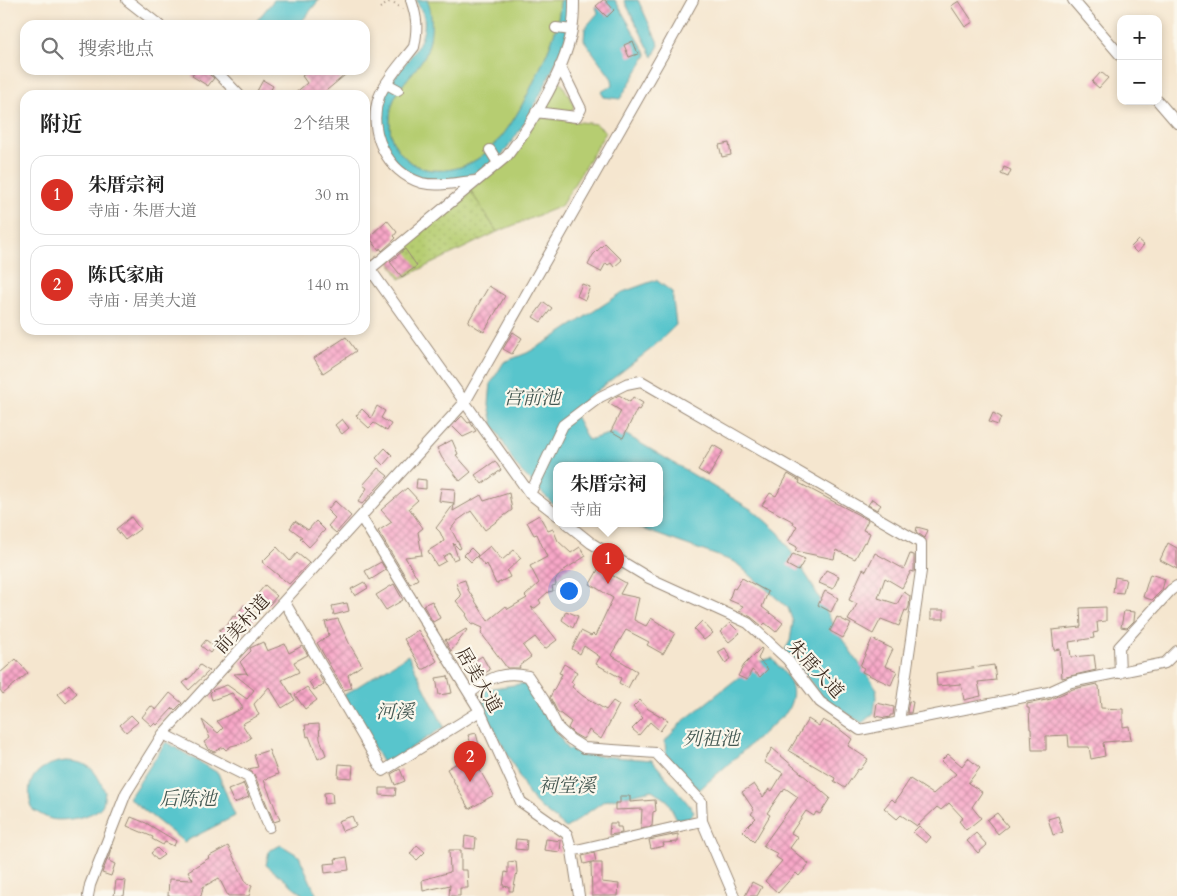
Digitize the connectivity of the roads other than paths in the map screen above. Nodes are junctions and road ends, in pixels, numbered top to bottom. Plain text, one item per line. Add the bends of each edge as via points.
1 (127, 0) edge
2 (411, 0) edge
3 (574, 0) edge
4 (693, 0) edge
5 (1073, 0) edge
6 (153, 20) edge
7 (556, 28) dead end
8 (572, 30) junction
9 (1117, 51) edge
10 (560, 66) junction
11 (219, 75) edge
12 (387, 84) junction
13 (234, 90) edge
14 (398, 90) dead end
15 (1161, 105) edge
16 (536, 112) junction
17 (1177, 123) edge
18 (490, 150) dead end
19 (498, 163) junction
20 (475, 181) junction
21 (370, 264) edge
22 (370, 269) edge
23 (465, 402) junction
24 (530, 494) junction
25 (553, 512) edge
26 (361, 517) junction
27 (571, 527) edge
28 (1177, 586) edge
29 (284, 601) junction
30 (1177, 651) edge
31 (1123, 672) junction
32 (470, 693) junction
33 (480, 711) junction
34 (898, 722) junction
35 (164, 734) junction
36 (702, 820) junction
37 (269, 827) dead end
38 (572, 851) junction
39 (88, 896) edge
40 (579, 896) edge
41 (734, 896) edge

1 - 6 street
2 - 12 street via 417,18 414,47
3 - 8 street
4 - 23 street, 前美村道
5 - 9 street
7 - 8 street
8 - 10 street
10 - 16 street
10 - 16 street via 581,109 576,117
11 - 13 street
12 - 14 street
12 - 20 street via 376,113 376,130 386,156 410,178 423,183
15 - 17 street
16 - 19 street via 522,136
18 - 19 street
19 - 20 street
20 - 21 street
22 - 23 street
23 - 24 street
23 - 26 street, 前美村道
24 - 25 street
24 - 34 street via 563,425 600,397 626,384 641,381 921,543 921,571
26 - 29 street, 前美村道
26 - 32 street, 居美大道
27 - 34 street, 朱厝大道 via 649,578 748,623 787,659 820,702 860,730
28 - 31 street via 1119,647
29 - 33 street via 383,771
29 - 35 street, 前美村道
30 - 31 street, 朱厝大道 via 1165,663
31 - 34 street, 朱厝大道 via 1071,682 1049,692
32 - 33 street, 居美大道
32 - 36 street via 496,676 514,673 528,676 558,728 584,748 656,753 701,801
33 - 38 street, 居美大道 via 521,802 567,834
35 - 37 street via 248,777
35 - 39 street, 前美村道 via 126,793
36 - 38 street
36 - 41 street
38 - 40 street, 居美大道

